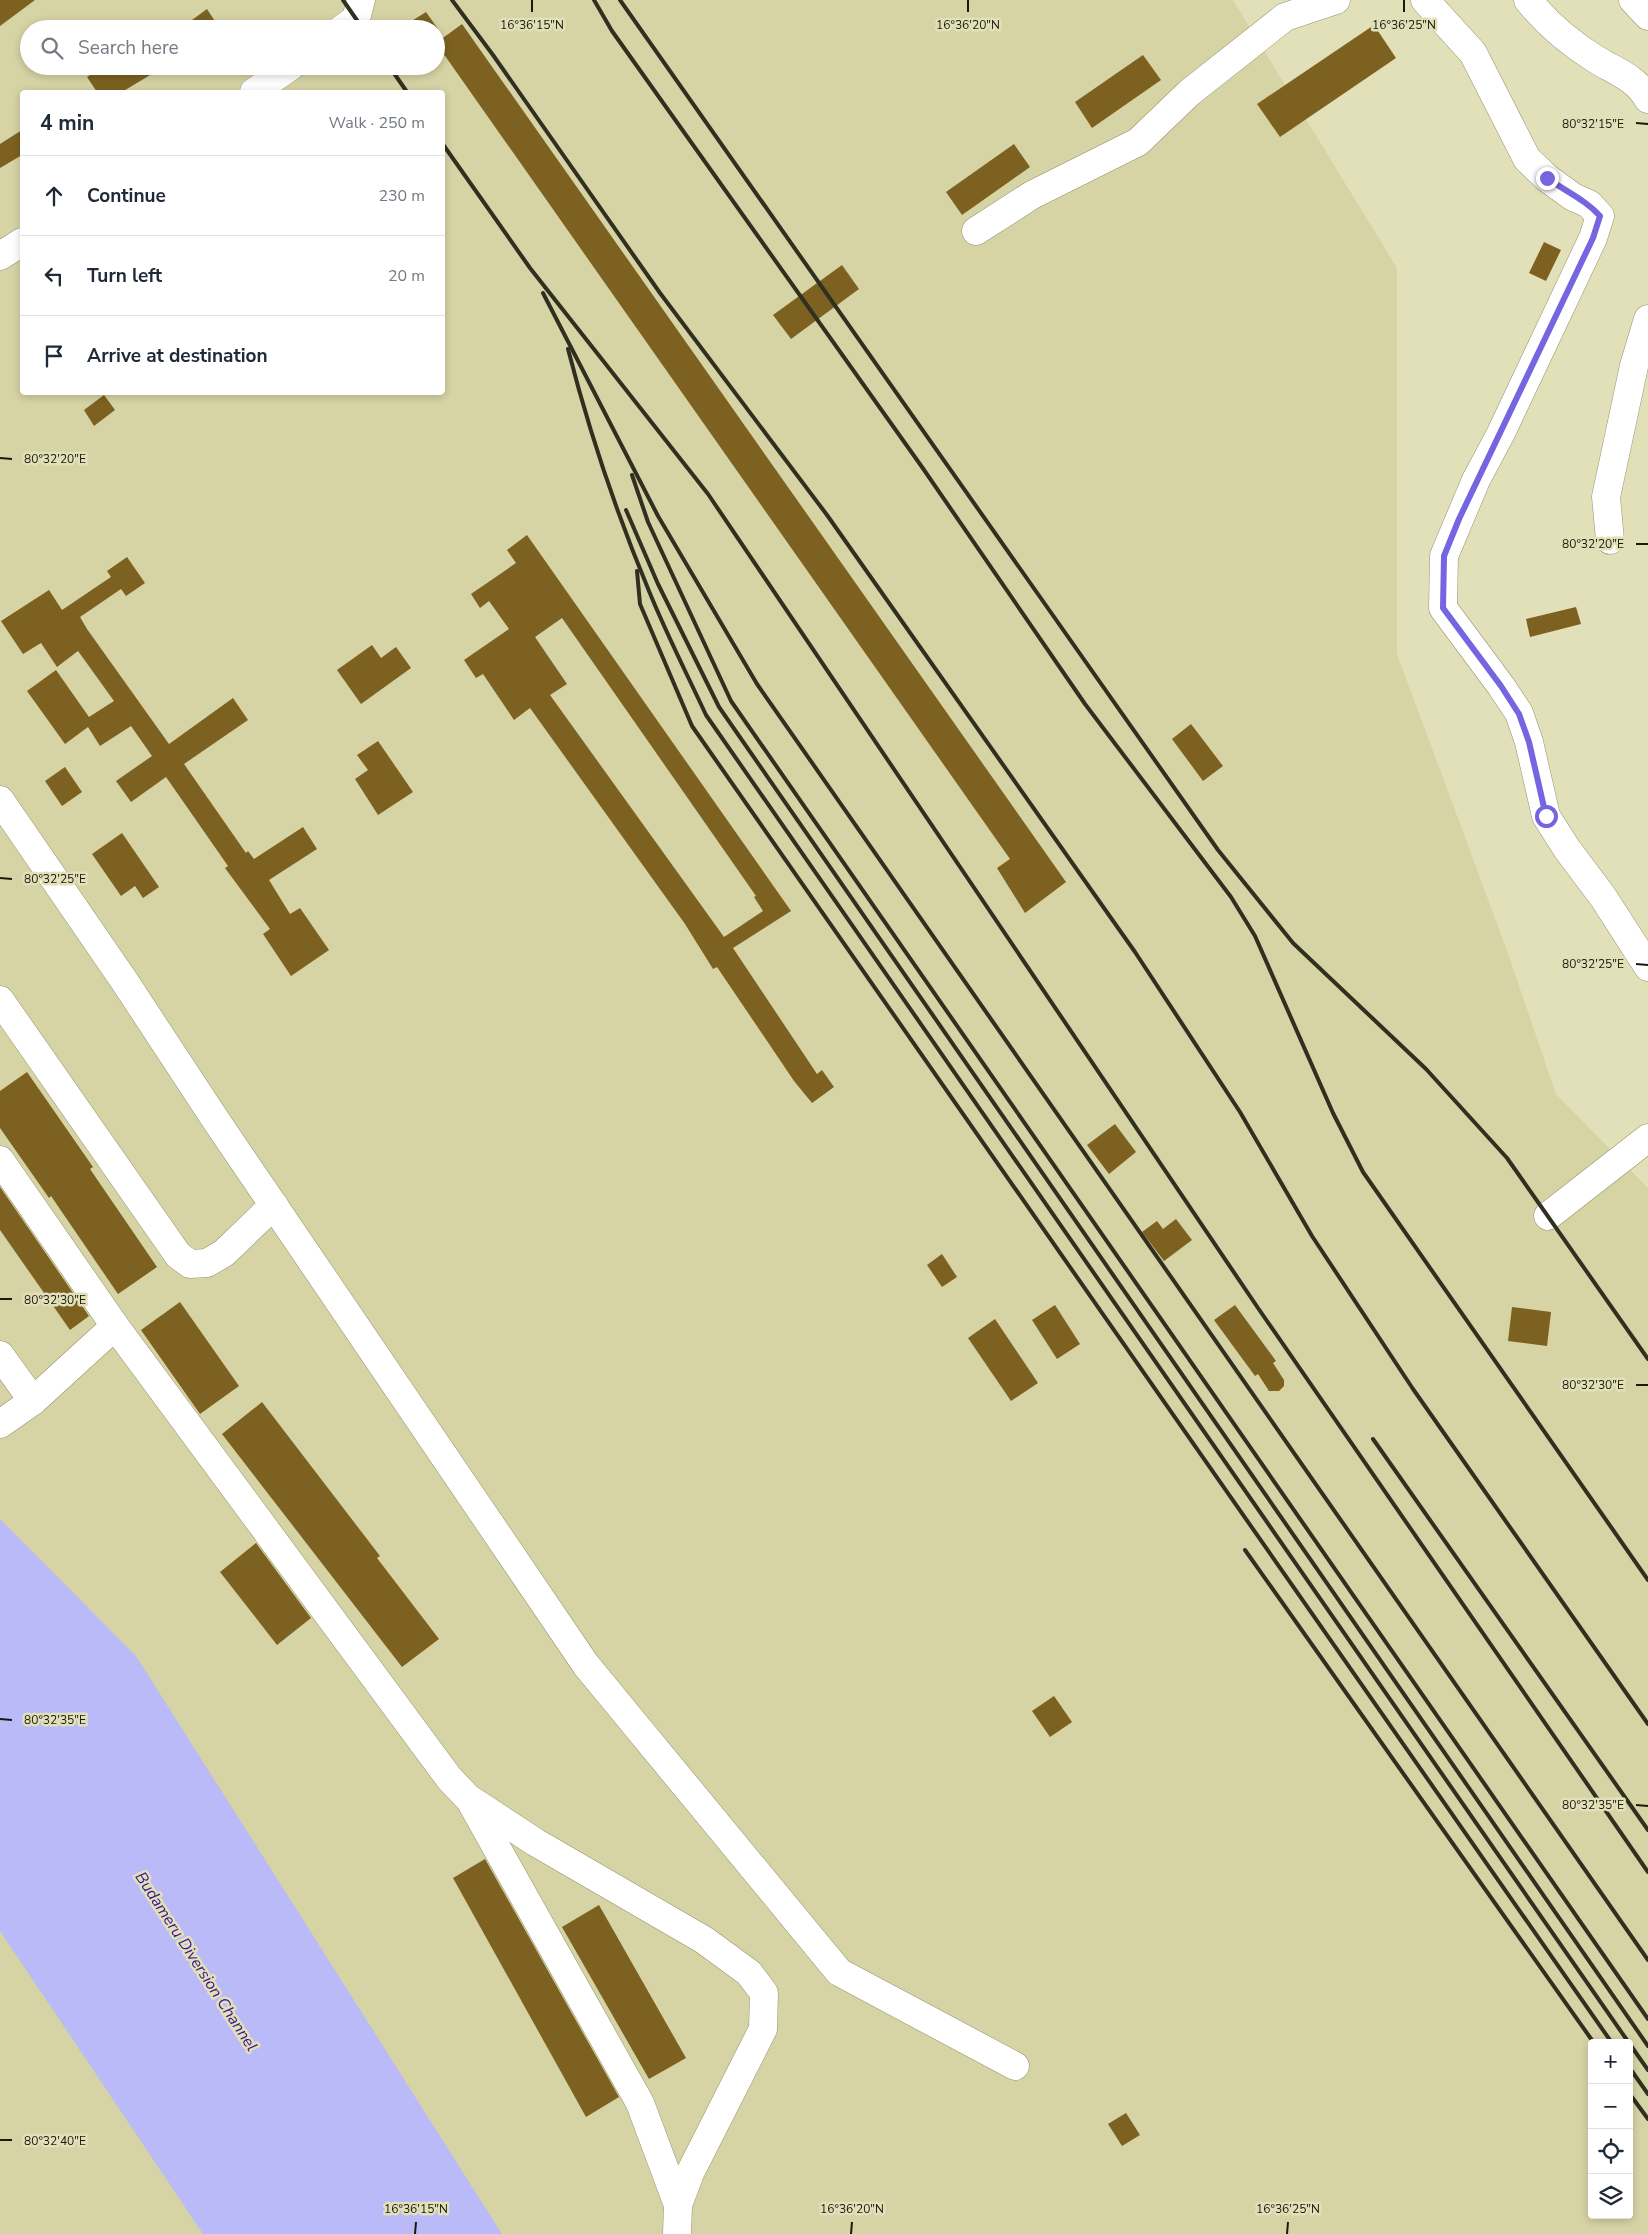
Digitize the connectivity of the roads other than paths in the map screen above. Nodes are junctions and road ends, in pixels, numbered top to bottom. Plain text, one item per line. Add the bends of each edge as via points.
1 (361, 0) edge
2 (1336, 0) edge
3 (1528, 0) edge
4 (1632, 0) edge
5 (1435, 2) edge
6 (1648, 16) edge
7 (355, 20) edge
8 (278, 75) edge
9 (257, 90) edge
10 (1648, 99) edge
11 (976, 231) dead end
12 (20, 243) edge
13 (0, 256) edge
14 (1648, 319) edge
15 (1610, 540) dead end
16 (0, 800) edge
17 (1648, 967) edge
18 (0, 1000) edge
19 (1648, 1138) edge
20 (0, 1160) edge
21 (274, 1205) junction
22 (1548, 1216) dead end
23 (114, 1326) junction
24 (0, 1355) edge
25 (33, 1401) junction
26 (0, 1424) edge
27 (468, 1798) junction
28 (1015, 2066) dead end
29 (678, 2205) junction
30 (677, 2234) edge

1 - 7 street
2 - 11 street via 1285,18 1189,93 1138,142 1032,195
3 - 10 street via 1546,22 1598,60 1623,73 1641,87
4 - 6 street
5 - 17 street via 1473,53 1527,159 1573,197 1589,204 1600,216 1593,238 1476,480 1444,556 1443,608 1519,714 1529,742 1546,816
8 - 9 street
12 - 13 street
14 - 15 street via 1634,366 1606,497
16 - 21 street
18 - 21 street via 178,1255 190,1264 207,1264 224,1253
19 - 22 street
20 - 23 street
21 - 28 street via 586,1665 838,1972
23 - 25 street
23 - 27 street via 449,1778
24 - 25 street
25 - 26 street
27 - 29 street via 640,2103
27 - 29 street via 535,1842 704,1940 749,1973 764,1993 763,2029 690,2173
29 - 30 street

